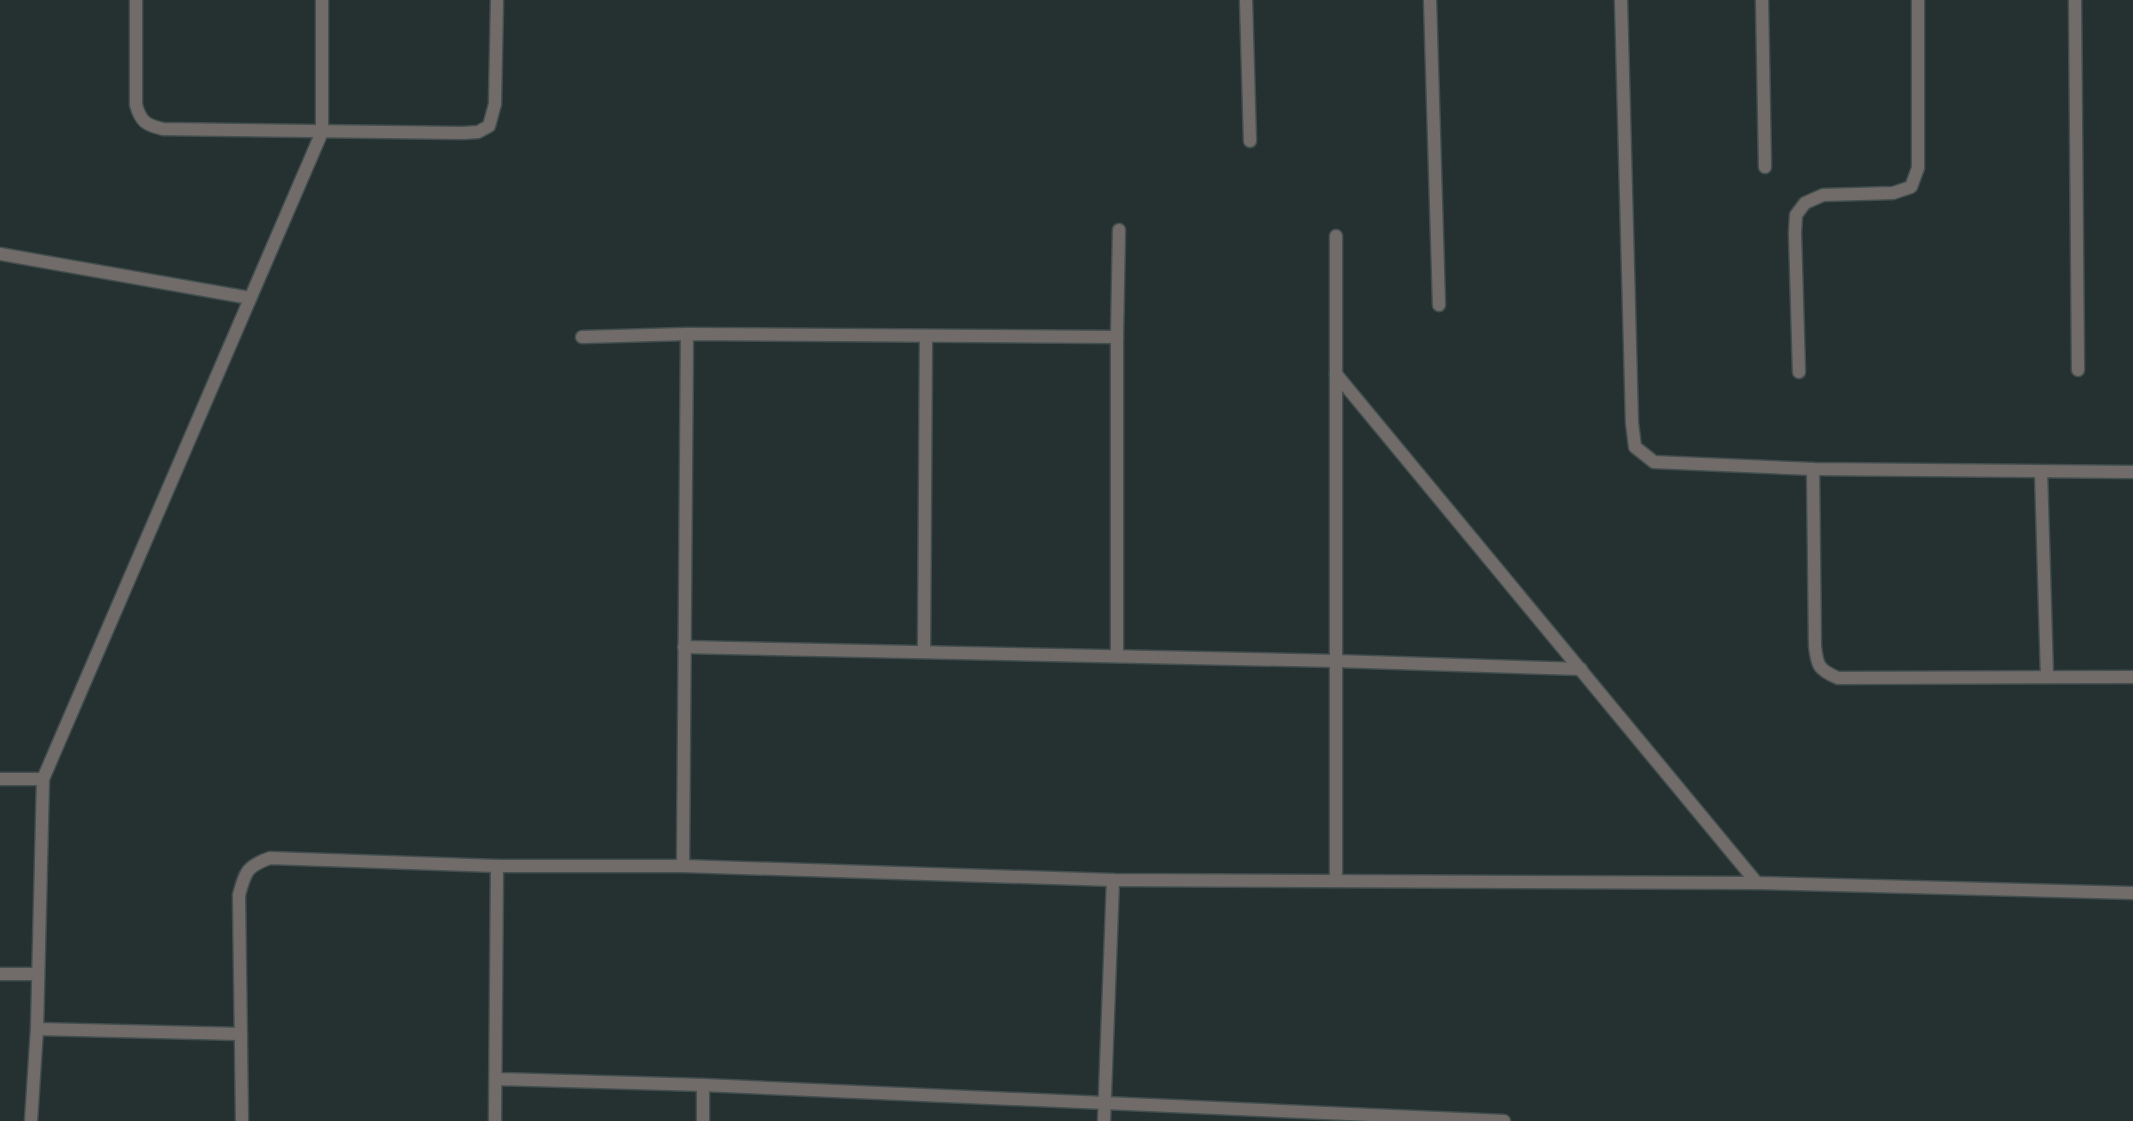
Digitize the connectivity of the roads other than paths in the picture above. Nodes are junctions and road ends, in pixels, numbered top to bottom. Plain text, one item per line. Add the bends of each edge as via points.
1 (136, 0) edge
2 (322, 0) edge
3 (497, 0) edge
4 (1246, 0) edge
5 (1430, 0) edge
6 (1621, 0) edge
7 (1762, 0) edge
8 (1918, 0) edge
9 (2075, 0) edge
10 (322, 132) junction
11 (1250, 141) dead end
12 (1765, 167) dead end
13 (1119, 230) dead end
14 (1336, 236) dead end
15 (0, 254) edge
16 (250, 298) junction
17 (1439, 306) dead end
18 (687, 334) junction
19 (582, 336) dead end
20 (926, 336) junction
21 (1117, 336) junction
22 (2078, 370) dead end
23 (1799, 372) dead end
24 (1336, 374) junction
25 (1813, 469) junction
26 (2041, 472) junction
27 (2133, 472) edge
28 (684, 647) junction
29 (924, 652) junction
30 (1117, 656) junction
31 (1336, 661) junction
32 (1581, 669) junction
33 (2047, 676) junction
34 (2133, 677) edge
35 (0, 779) edge
36 (43, 779) junction
37 (497, 866) junction
38 (683, 866) junction
39 (1113, 880) junction
40 (1336, 880) junction
41 (1757, 883) junction
42 (2133, 893) edge
43 (0, 974) edge
44 (38, 974) junction
45 (36, 1029) junction
46 (241, 1034) junction
47 (496, 1079) junction
48 (703, 1084) junction
49 (1105, 1102) junction
50 (31, 1121) edge
51 (242, 1121) edge
52 (495, 1121) edge
53 (703, 1121) edge
54 (1104, 1121) edge
55 (1504, 1121) edge

1 - 10 street via 136,105 140,117 149,126 163,129
2 - 10 street
3 - 10 street via 495,104 489,126 478,132 463,133
4 - 11 street
5 - 17 street
6 - 25 street via 1635,447 1654,462
7 - 12 street
8 - 23 street via 1918,168 1911,187 1893,193 1823,195 1805,203 1796,215
9 - 22 street
10 - 16 street
13 - 21 street
14 - 24 street
15 - 16 street
16 - 36 street
18 - 19 street
18 - 20 street
18 - 28 street
20 - 21 street
20 - 29 street
21 - 30 street
24 - 31 street
24 - 32 street
25 - 26 street
25 - 33 street via 1815,646 1816,661 1823,672 1838,678
26 - 27 street
26 - 33 street
28 - 29 street
28 - 38 street
29 - 30 street
30 - 31 street
31 - 32 street
31 - 40 street
32 - 41 street
33 - 34 street
35 - 36 street
36 - 44 street
37 - 38 street
37 - 46 street via 270,858 253,864 244,876 239,895
37 - 47 street
38 - 39 street
39 - 40 street
39 - 49 street
40 - 41 street
41 - 42 street
43 - 44 street
44 - 45 street
45 - 46 street
45 - 50 street
46 - 51 street
47 - 48 street
47 - 52 street
48 - 49 street
48 - 53 street
49 - 54 street
49 - 55 street

